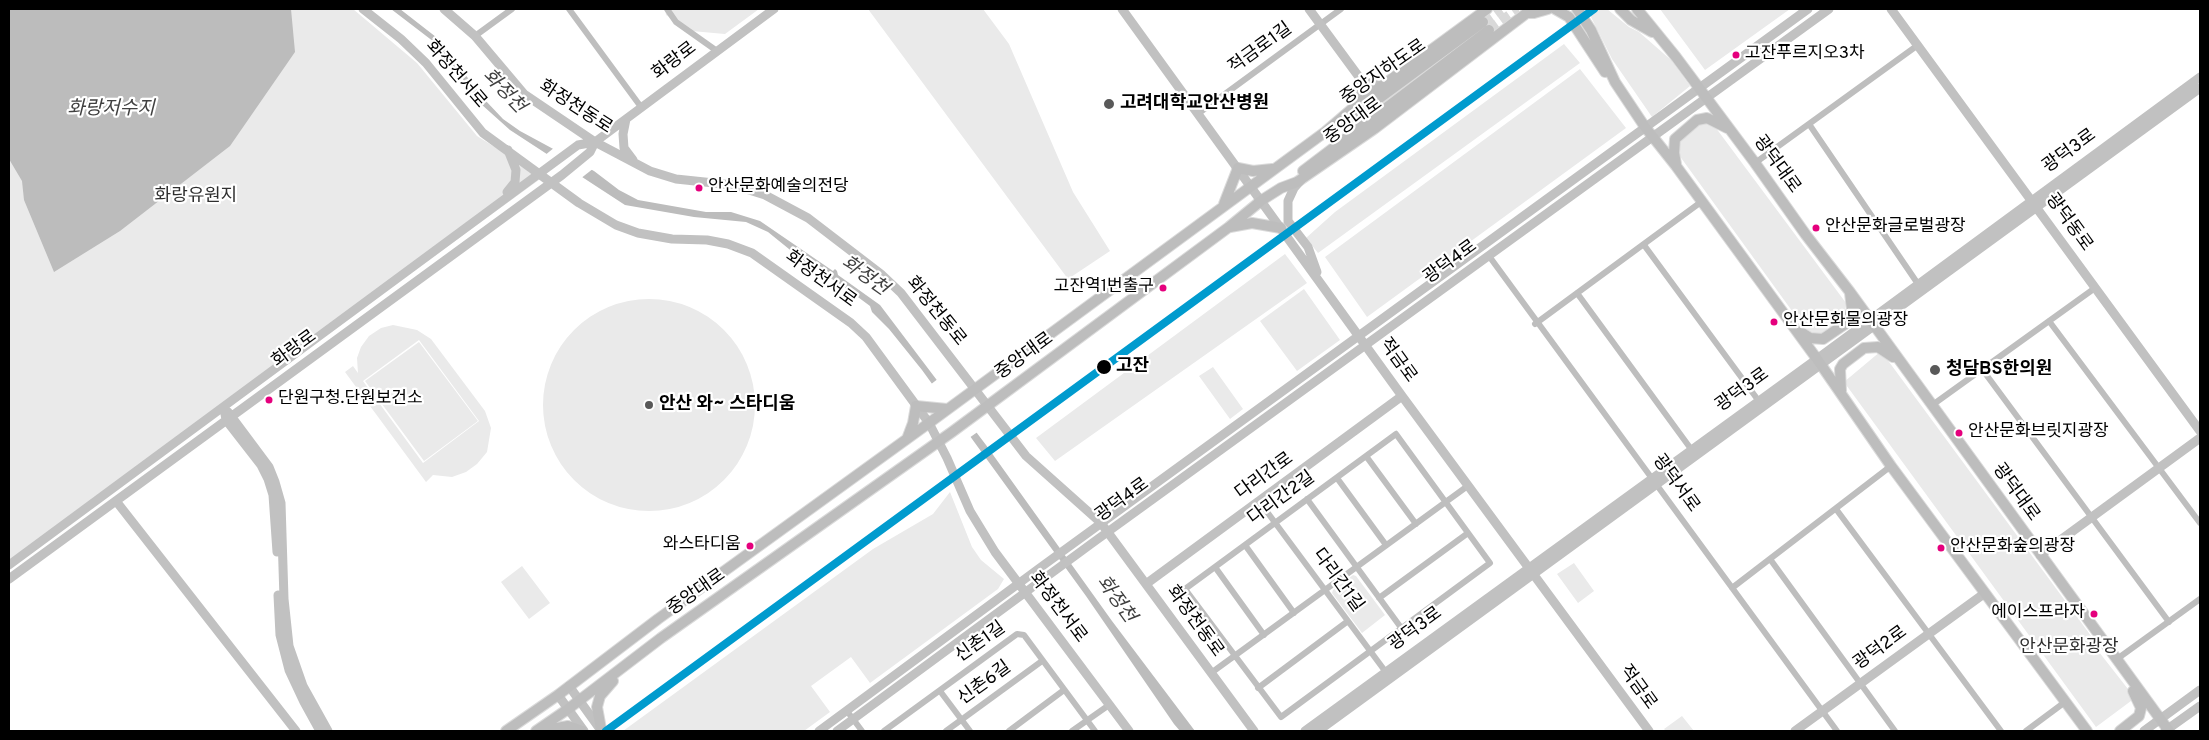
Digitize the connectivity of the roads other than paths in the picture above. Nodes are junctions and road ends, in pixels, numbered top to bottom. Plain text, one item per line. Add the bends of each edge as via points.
1 (363, 9) edge
2 (444, 9) edge
3 (512, 9) edge
4 (569, 9) edge
5 (667, 9) edge
6 (774, 9) edge
7 (1122, 9) edge
8 (1310, 9) edge
9 (1341, 9) edge
10 (1487, 9) tunnel mouth
11 (1548, 9) edge
12 (1555, 9) edge
13 (1577, 9) edge
14 (1586, 9) edge
15 (1610, 9) edge
16 (1620, 9) edge
17 (1637, 9) edge
18 (1808, 9) edge
19 (1829, 9) edge
20 (1891, 9) edge
21 (1528, 10) edge
22 (1632, 20) junction
23 (1321, 24) junction
24 (1591, 30) junction
25 (475, 36) junction
26 (1659, 36) junction
27 (1918, 45) junction
28 (717, 51) junction
29 (2200, 78) edge
30 (1362, 80) junction
31 (1615, 82) junction
32 (1382, 86) junction
33 (1698, 87) junction
34 (2200, 88) edge
35 (1706, 97) junction
36 (1360, 102) junction
37 (641, 107) junction
38 (1199, 113) junction
39 (626, 119) junction
40 (1809, 124) junction
41 (1645, 127) junction
42 (1730, 130) junction
43 (1325, 132) junction
44 (1652, 136) junction
45 (595, 142) junction
46 (508, 150) junction
47 (634, 162) junction
48 (1755, 163) junction
49 (1676, 166) junction
50 (1238, 168) junction
51 (1273, 169) junction
52 (540, 173) junction
53 (1301, 180) junction
54 (552, 181) junction
55 (1251, 185) junction
56 (1281, 188) junction
57 (1262, 200) junction
58 (1701, 202) junction
59 (2034, 204) junction
60 (1223, 205) junction
61 (493, 208) junction
62 (1229, 227) junction
63 (1281, 228) junction
64 (1644, 245) junction
65 (1489, 256) junction
66 (1322, 284) junction
67 (1918, 284) junction
68 (2095, 288) junction
69 (1850, 292) junction
70 (1577, 293) junction
71 (2049, 321) junction
72 (1536, 323) junction
73 (1871, 323) junction
74 (1796, 330) junction
75 (1358, 336) junction
76 (1365, 345) junction
77 (1897, 358) junction
78 (1819, 362) junction
79 (1982, 369) junction
80 (976, 388) junction
81 (1841, 394) junction
82 (1402, 396) junction
83 (1758, 400) junction
84 (987, 405) junction
85 (916, 406) junction
86 (1931, 406) junction
87 (222, 407) junction
88 (941, 411) junction
89 (229, 418) junction
90 (929, 423) junction
91 (2200, 432) edge
92 (2200, 438) edge
93 (907, 439) junction
94 (938, 442) junction
95 (1691, 449) junction
96 (1366, 456) junction
97 (1891, 466) junction
98 (2159, 468) junction
99 (1337, 478) junction
100 (1654, 481) junction
101 (1469, 485) junction
102 (1307, 499) junction
103 (116, 501) junction
104 (1259, 501) junction
105 (1445, 502) junction
106 (1836, 509) junction
107 (2092, 517) junction
108 (1101, 523) junction
109 (1275, 523) junction
110 (2200, 523) edge
111 (1416, 524) junction
112 (1108, 532) junction
113 (1468, 533) junction
114 (1244, 545) junction
115 (1386, 545) junction
116 (2040, 555) junction
117 (1770, 559) junction
118 (9, 564) edge
119 (1215, 567) junction
120 (1356, 567) junction
121 (1531, 571) junction
122 (9, 579) edge
123 (1018, 584) junction
124 (1146, 584) junction
125 (1732, 588) junction
126 (1325, 590) junction
127 (1025, 593) junction
128 (1985, 593) junction
129 (1379, 598) junction
130 (2200, 599) edge
131 (1294, 613) junction
132 (1348, 621) junction
133 (2169, 622) junction
134 (1402, 629) junction
135 (1928, 634) junction
136 (1264, 635) junction
137 (1370, 652) junction
138 (1235, 656) junction
139 (2117, 659) junction
140 (1042, 661) junction
141 (628, 663) junction
142 (1211, 673) junction
143 (2126, 674) junction
144 (1388, 675) junction
145 (1860, 684) junction
146 (569, 686) junction
147 (1258, 688) junction
148 (1064, 690) junction
149 (2200, 690) edge
150 (940, 691) junction
151 (558, 695) junction
152 (580, 701) junction
153 (2065, 702) junction
154 (1109, 705) junction
155 (2200, 706) edge
156 (568, 710) junction
157 (847, 711) junction
158 (1822, 712) junction
159 (2073, 714) junction
160 (853, 720) junction
161 (962, 720) junction
162 (1087, 720) junction
163 (2160, 720) junction
164 (601, 730) edge
165 (296, 731) edge
166 (320, 731) edge
167 (328, 731) edge
168 (506, 731) edge
169 (537, 731) edge
170 (583, 731) edge
171 (819, 731) edge
172 (837, 731) edge
173 (862, 731) edge
174 (884, 731) edge
175 (946, 731) edge
176 (970, 731) edge
177 (1009, 731) edge
178 (1072, 731) edge
179 (1095, 731) edge
180 (1129, 731) edge
181 (1254, 731) edge
182 (1305, 731) edge
183 (1318, 731) edge
184 (1649, 731) edge
185 (1795, 731) edge
186 (1836, 731) edge
187 (1895, 731) edge
188 (2001, 731) edge
189 (2026, 731) edge
190 (2086, 731) edge
191 (2096, 731) edge
192 (2120, 731) edge
193 (2144, 731) edge
194 (2167, 731) edge

1 - 46 street, 화정천서로 via 426,63 483,133
2 - 25 street, 화정천동로
3 - 25 street
4 - 37 street
5 - 28 street via 676,22
6 - 28 street, 화랑로
7 - 38 street, 적금로
8 - 23 street
9 - 23 street, 적금로1길
10 - 32 main road, 중앙대로
11 - 21 main road via 1534,13
12 - 31 main road via 1569,17 1606,74
13 - 24 main road
14 - 24 main road
15 - 22 main road
16 - 22 main road
17 - 26 main road, 광덕대로
18 - 33 street, 광덕4로
19 - 35 street, 광덕4로
20 - 27 street, 광덕동로
21 - 53 main road, 중앙대로 via 1506,31
22 - 26 main road
23 - 30 street
23 - 38 street, 적금로1길
24 - 31 main road
25 - 45 street, 화정천동로 via 524,94
26 - 33 main road, 광덕대로
27 - 40 street
27 - 59 street, 광덕동로
28 - 37 street, 화랑로
29 - 59 street, 광덕3로
30 - 32 street
30 - 36 street
31 - 41 main road
32 - 36 main road, 중앙대로
33 - 35 main road, 광덕대로
33 - 41 street, 광덕4로
34 - 59 street, 광덕3로
35 - 42 main road, 광덕대로
35 - 44 street, 광덕4로
36 - 43 main road, 중앙대로
37 - 39 street, 화랑로
38 - 50 street, 적금로
39 - 45 street, 화랑로
39 - 47 street via 624,148
40 - 48 street
40 - 67 street
41 - 44 main road
41 - 75 street, 광덕4로
42 - 48 main road, 광덕대로
42 - 49 main road via 1707,118 1697,120 1675,139
43 - 51 main road, 중앙대로
43 - 56 main road, 중앙지하도로 via 1362,111 1486,26
44 - 49 main road
44 - 65 street, 광덕4로
45 - 47 street, 화정천동로
45 - 52 street, 화랑로 via 578,145
45 - 54 street, 화랑로 via 590,152
46 - 52 street, 화정천서로
46 - 61 street via 516,170 516,182
47 - 80 street, 화정천동로 via 676,179 733,185 765,194 808,218 901,293
48 - 69 main road, 광덕대로
49 - 58 main road
50 - 51 main road via 1253,171
50 - 55 street, 적금로
50 - 60 main road
51 - 55 main road, 중앙대로
52 - 54 street, 화정천서로
52 - 61 street, 화랑로
53 - 56 main road, 중앙대로
53 - 66 street via 1291,193 1288,221 1308,247
54 - 85 street, 화정천서로 via 579,203 616,225 672,239 721,243 752,253 851,323 866,338
54 - 89 street, 화랑로
55 - 57 street, 적금로
55 - 60 main road, 중앙대로
56 - 57 main road, 중앙대로
57 - 62 main road, 중앙대로
57 - 63 street, 적금로
58 - 64 street
58 - 74 main road
59 - 67 street, 광덕3로
59 - 68 street, 광덕동로
59 - 73 street, 광덕3로
60 - 80 main road, 중앙대로
61 - 87 street, 화랑로
62 - 63 main road via 1252,223
62 - 84 main road, 중앙대로
63 - 66 street, 적금로
64 - 70 street
64 - 83 street
65 - 72 street, 광덕서로
65 - 76 street, 광덕4로
66 - 75 street, 적금로
67 - 73 street, 광덕3로
68 - 71 street
68 - 91 street, 광덕동로
69 - 73 main road, 광덕대로
69 - 74 main road via 1852,310 1849,317 1827,337 1816,339
70 - 72 street
70 - 95 street
71 - 79 street
71 - 98 street
72 - 100 street, 광덕서로
73 - 77 main road, 광덕대로
73 - 78 street, 광덕3로
74 - 78 main road
75 - 76 street, 적금로
75 - 108 street, 광덕4로
76 - 82 street, 적금로
76 - 112 street, 광덕4로
77 - 81 main road via 1878,347 1864,348 1842,364
77 - 86 main road, 광덕대로
78 - 81 main road
78 - 83 street, 광덕3로
78 - 100 street, 광덕3로
79 - 86 street
79 - 107 street
80 - 84 street, 화정천동로
80 - 88 main road, 중앙대로
81 - 97 main road
82 - 101 street, 적금로
82 - 104 street, 다리간로
83 - 95 street, 광덕3로
84 - 94 main road, 중앙대로
84 - 108 street, 화정천동로 via 1036,466
85 - 88 main road
85 - 90 street, 화정천서로
85 - 93 main road
86 - 116 main road, 광덕대로
87 - 89 street
87 - 118 street, 화랑로
88 - 90 main road, 중앙대로
89 - 103 street, 화랑로
89 - 166 street via 261,465 270,487 280,635 289,670
89 - 167 street via 269,467 275,482 281,503 284,600 290,646 303,686
90 - 93 main road, 중앙대로
90 - 94 street, 화정천서로
92 - 98 street
93 - 146 main road, 중앙대로
94 - 123 street, 화정천서로 via 970,511
94 - 141 main road, 중앙대로
95 - 100 street, 광덕3로
96 - 99 street, 다리간2길
96 - 105 street, 다리간2길 via 1396,434
96 - 111 street
97 - 106 street
97 - 128 main road
98 - 107 street
98 - 110 street
99 - 102 street, 다리간2길
99 - 115 street
100 - 121 street, 광덕3로
100 - 125 street, 광덕서로
101 - 105 street
101 - 121 street, 적금로
102 - 109 street, 다리간2길
102 - 120 street
103 - 122 street, 화랑로
103 - 165 street
104 - 109 street, 다리간1길
104 - 124 street, 다리간로
105 - 111 street
105 - 113 street, 다리간2길
106 - 117 street
106 - 135 street
107 - 116 street
107 - 133 street
108 - 112 street, 화정천동로
108 - 123 street, 광덕4로
109 - 114 street, 다리간2길
109 - 126 street, 다리간1길
111 - 115 street
112 - 124 street, 화정천동로
112 - 127 street, 광덕4로
113 - 129 street
113 - 134 street, 다리간2길 via 1490,563
114 - 119 street, 다리간2길
114 - 131 street
115 - 120 street
116 - 139 main road, 광덕대로
117 - 125 street
117 - 145 street
119 - 136 street
119 - 138 street, 다리간2길 via 1186,589
120 - 126 street
120 - 129 street
121 - 144 street, 광덕3로
121 - 184 street, 적금로
123 - 127 street, 화정천서로
123 - 157 street
124 - 142 street, 화정천동로
125 - 158 street, 광덕서로
126 - 131 street
126 - 132 street, 다리간1길
127 - 154 street, 화정천서로
127 - 160 street
128 - 135 street, 광덕2로
128 - 153 main road
129 - 134 street
130 - 133 street
131 - 136 street
132 - 137 street, 다리간1길
132 - 147 street
133 - 139 street
134 - 137 street, 다리간2길
135 - 145 street, 광덕2로
135 - 188 street
136 - 138 street
137 - 144 street, 다리간1길
137 - 147 street, 다리간2길 via 1281,717
138 - 142 street
138 - 147 street, 다리간2길
139 - 143 main road, 광덕대로
140 - 148 street, 신촌1길
140 - 150 street, 신촌1길 via 1024,635 1018,634
140 - 161 street, 신촌6길
141 - 152 main road, 중앙대로
141 - 164 main road via 600,696 597,707
142 - 181 street, 화정천동로
143 - 163 main road, 광덕대로
143 - 192 main road via 2141,708 2139,716
144 - 182 street, 광덕3로
144 - 183 street, 광덕3로
145 - 158 street, 광덕2로
145 - 187 street
146 - 151 main road, 중앙대로
146 - 152 street
148 - 162 street, 신촌1길
148 - 177 street
149 - 163 street
150 - 161 street
150 - 174 street, 신촌1길
151 - 156 street
151 - 168 main road, 중앙대로
152 - 156 main road, 중앙대로
152 - 164 street
153 - 159 main road
153 - 189 street
154 - 162 street
154 - 180 street, 화정천서로
155 - 194 street
156 - 169 main road, 중앙대로
156 - 170 street
157 - 160 street
157 - 171 street
158 - 185 street, 광덕2로
158 - 186 street, 광덕서로
159 - 190 main road
159 - 191 main road
160 - 172 street
160 - 173 street
161 - 175 street, 신촌6길
161 - 176 street
162 - 178 street
162 - 179 street, 신촌1길
163 - 193 street
163 - 194 main road, 광덕대로
169 - 170 main road via 568,726

